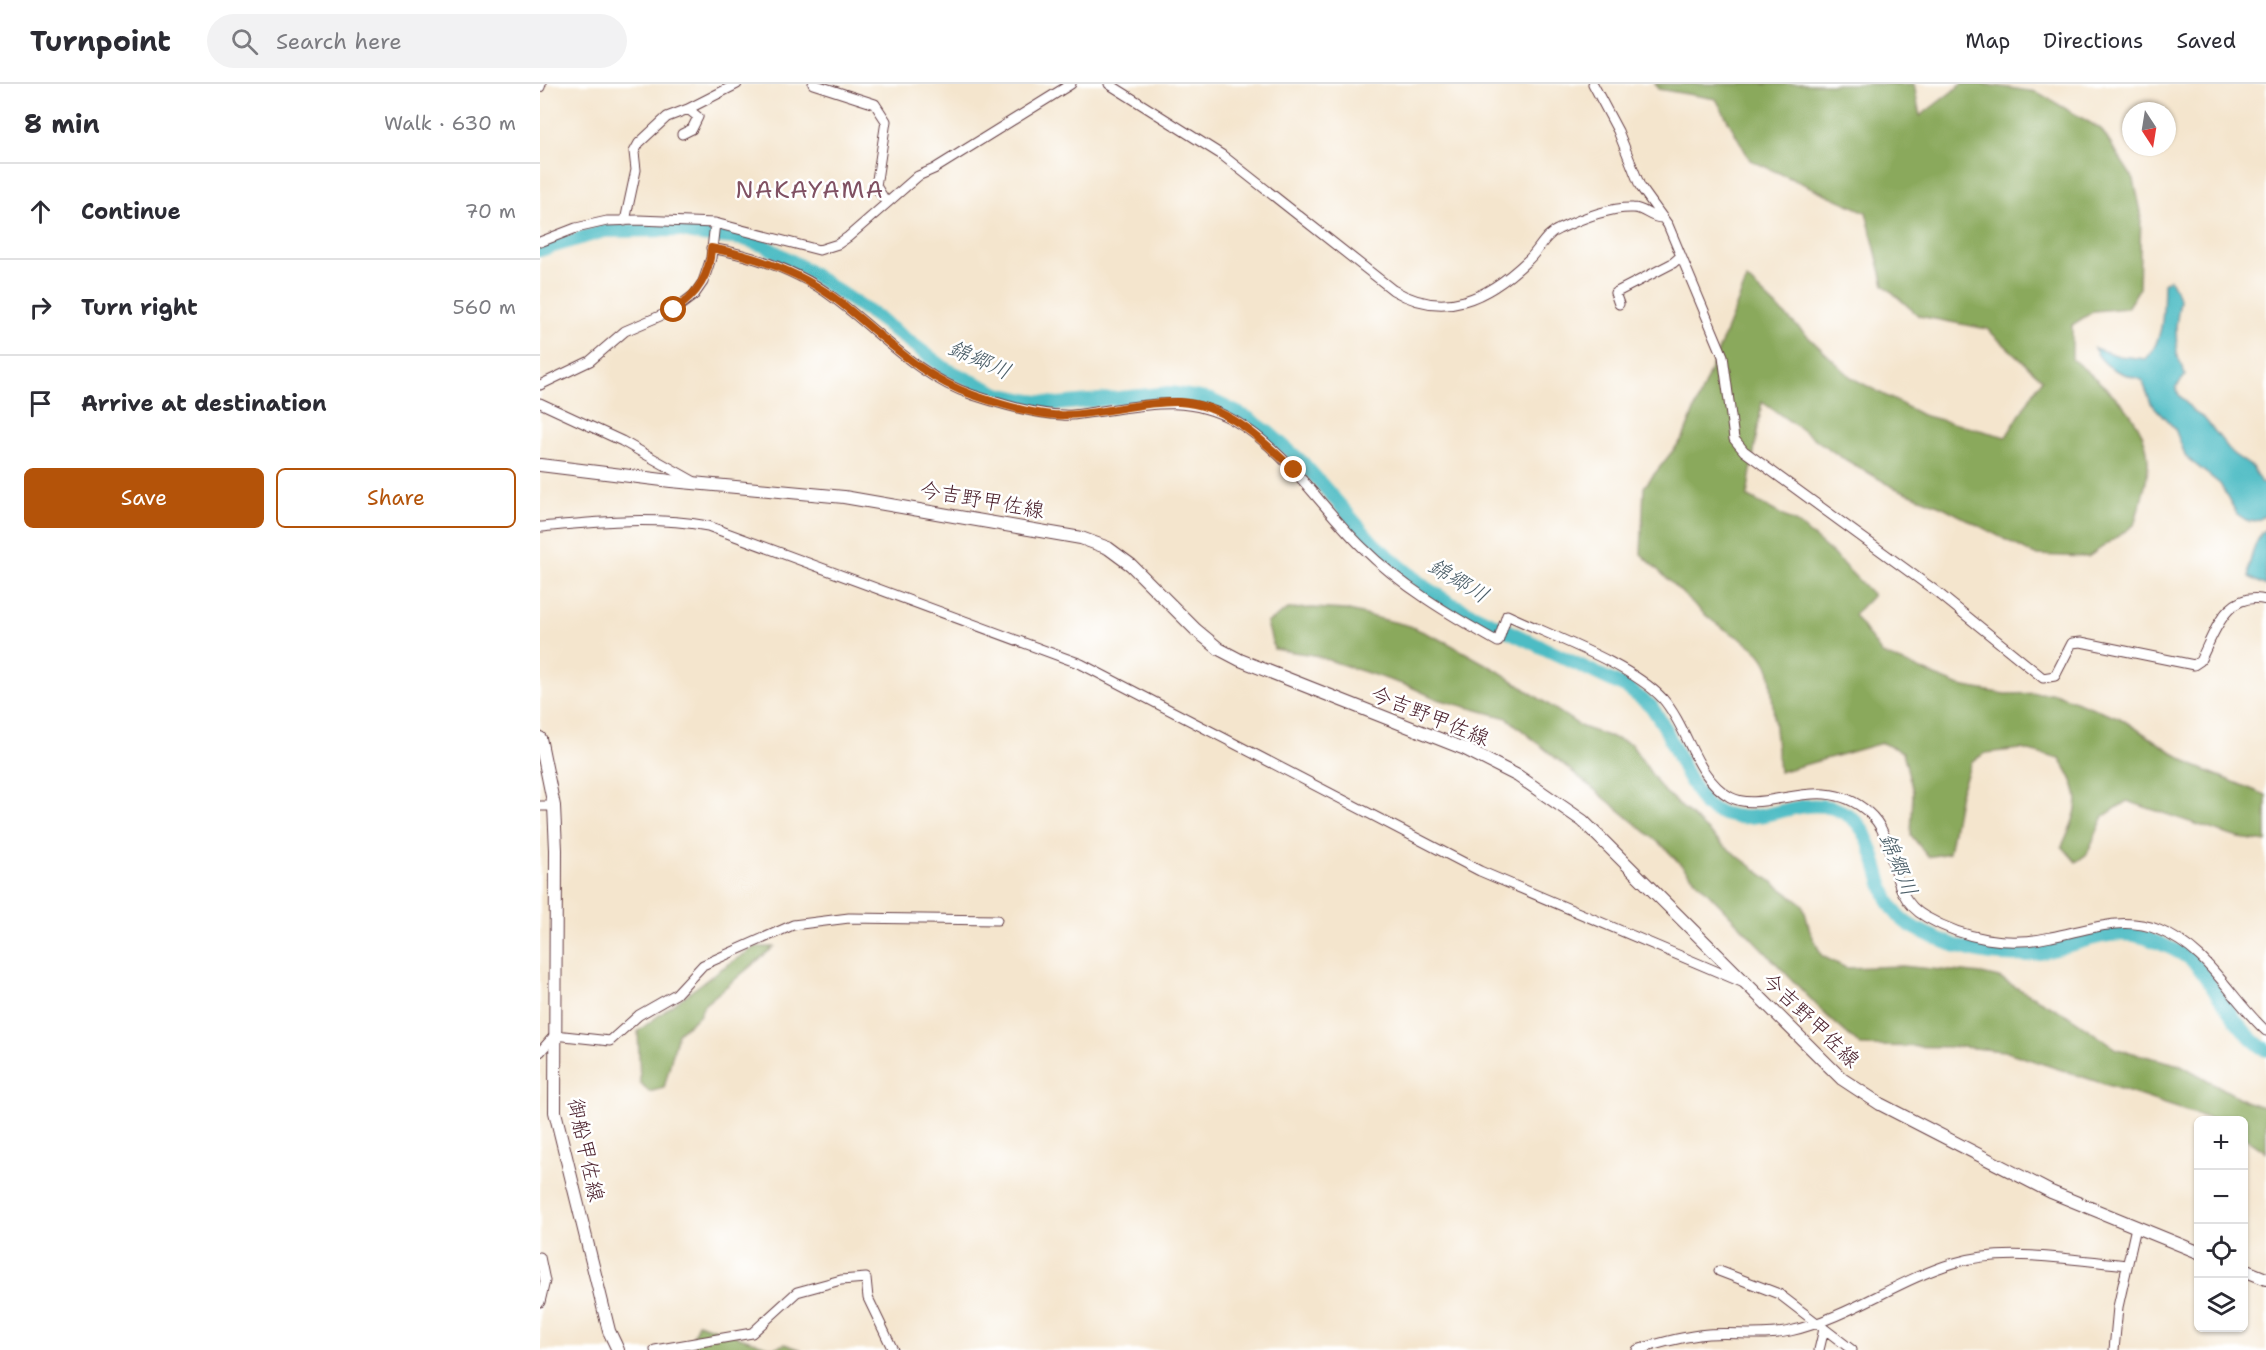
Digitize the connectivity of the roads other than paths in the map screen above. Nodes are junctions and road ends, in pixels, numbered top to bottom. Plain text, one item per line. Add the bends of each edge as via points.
1 (737, 84) edge
2 (813, 84) edge
3 (1071, 84) edge
4 (1110, 84) edge
5 (1593, 84) edge
6 (688, 109) junction
7 (682, 134) dead end
8 (886, 202) junction
9 (1663, 218) junction
10 (625, 221) junction
11 (715, 223) junction
12 (540, 242) edge
13 (711, 248) junction
14 (1681, 256) junction
15 (1619, 304) dead end
16 (540, 385) edge
17 (540, 403) edge
18 (540, 465) edge
19 (694, 482) junction
20 (540, 527) edge
21 (2266, 600) edge
22 (540, 738) edge
23 (554, 806) junction
24 (540, 807) edge
25 (998, 920) dead end
26 (1747, 984) junction
27 (2266, 1031) edge
28 (555, 1035) junction
29 (540, 1052) edge
30 (2136, 1227) junction
31 (2194, 1249) edge
32 (540, 1257) edge
33 (2126, 1265) junction
34 (1719, 1271) dead end
35 (2248, 1272) edge
36 (2266, 1279) edge
37 (540, 1302) edge
38 (1821, 1326) junction
39 (618, 1350) edge
40 (655, 1350) edge
41 (893, 1350) edge
42 (1637, 1350) edge
43 (1819, 1350) edge
44 (1852, 1350) edge
45 (2114, 1350) edge

1 - 6 street
2 - 8 street via 875,104 886,121 876,186
3 - 8 street via 918,176
4 - 9 street via 1222,155 1409,300 1430,305 1468,301 1485,294 1529,260 1557,229 1589,217 1633,208
5 - 9 street via 1618,131 1640,186
6 - 7 street via 698,117 692,129
6 - 10 street via 667,117 639,143 634,152 636,170
8 - 11 street via 848,237 819,250
9 - 14 street
10 - 11 street
10 - 12 street via 576,228
11 - 13 street
13 - 16 street via 703,282 688,300 625,332 590,361
13 - 27 street via 767,262 819,287 915,366 972,395 1065,416 1181,402 1235,421 1265,441 1376,561 1462,622 1498,642 1507,615 1616,666 1652,689 1678,721 1718,789 1748,802 1797,793 1826,794 1847,799 1866,810 1879,822 1886,838 1899,888 1923,916 1946,928 2013,942 2050,938 2103,923 2158,929 2204,958
14 - 15 street via 1615,293
14 - 21 street via 1723,356 1737,444 1937,592 2043,678 2055,676 2073,643 2081,642 2194,665 2200,661 2227,611 2237,602 2254,597
17 - 19 street via 622,441
18 - 19 main road, 今吉野甲佐線
19 - 26 main road, 今吉野甲佐線 via 908,507 1081,538 1108,548 1219,649 1465,749 1552,798 1583,821
20 - 26 street via 634,519 708,526 1081,664 1480,871
22 - 23 main road, 御船甲佐線
23 - 24 street
23 - 28 main road, 御船甲佐線
25 - 28 street via 849,918 793,925 703,965 676,994 639,1015 610,1041
26 - 30 main road, 今吉野甲佐線 via 1842,1079 1880,1104 2059,1196
28 - 29 street
28 - 39 main road, 御船甲佐線 via 555,1112 561,1144 609,1331
30 - 31 main road, 今吉野甲佐線
30 - 33 street
32 - 37 street via 545,1281
33 - 38 street via 1986,1256 1954,1263 1881,1292
33 - 45 street
34 - 38 street via 1779,1294
35 - 36 main road
38 - 42 street via 1768,1335 1706,1334
38 - 43 street
38 - 44 street
40 - 41 street via 752,1333 797,1292 841,1280 866,1278 868,1298

